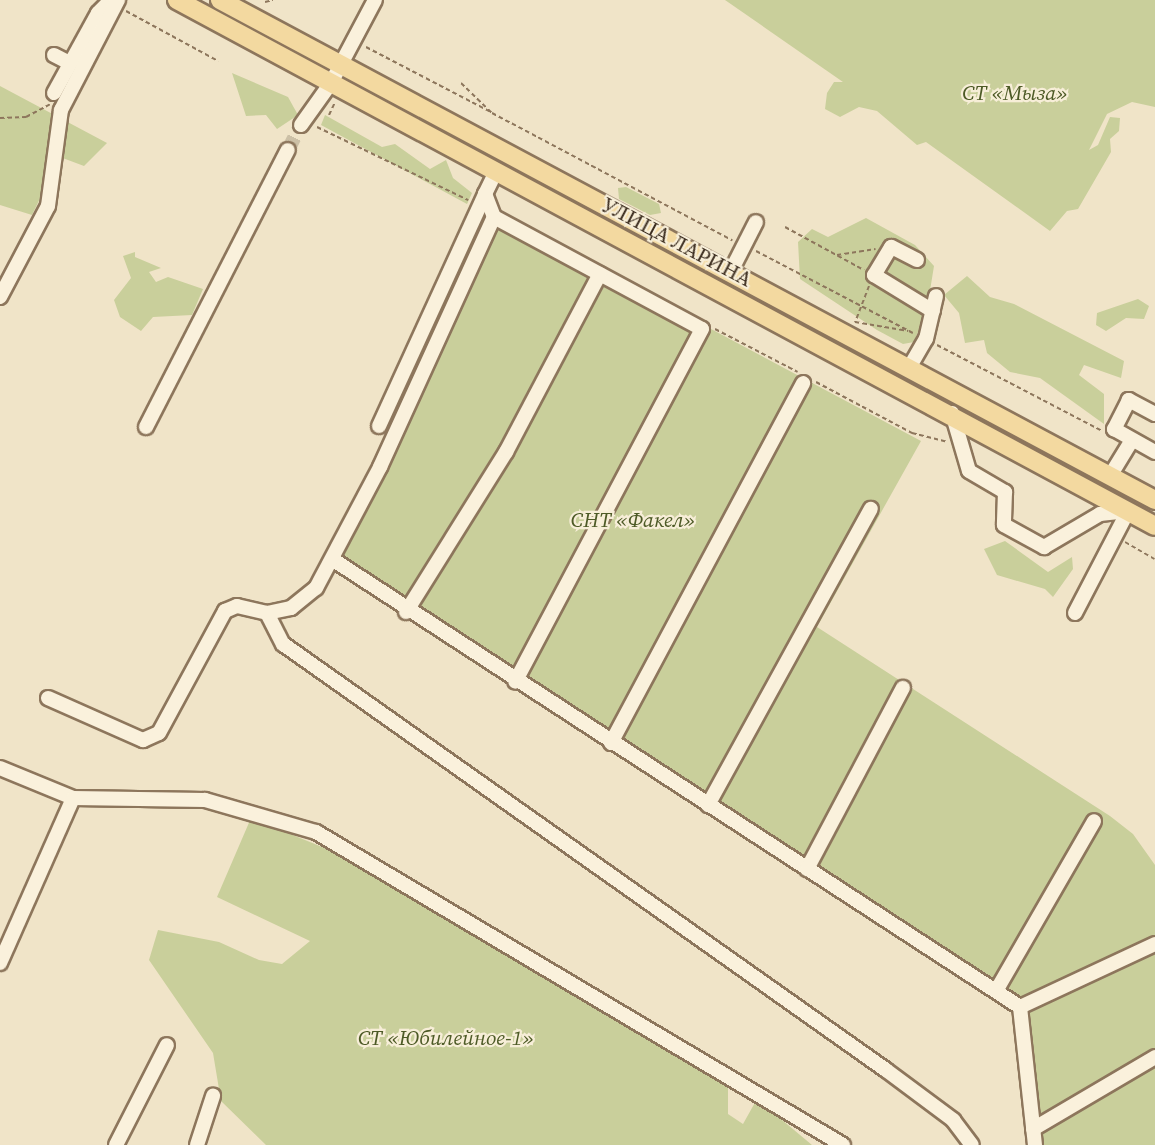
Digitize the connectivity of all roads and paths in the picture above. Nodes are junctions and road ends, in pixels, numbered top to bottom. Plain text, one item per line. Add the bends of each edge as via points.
1 (177, 0) edge
2 (219, 0) edge
3 (273, 0) edge
4 (375, 0) edge
5 (116, 2) edge
6 (265, 2) dead end
7 (351, 45) junction
8 (54, 55) dead end
9 (219, 61) dead end
10 (70, 63) junction
11 (341, 65) junction
12 (461, 83) dead end
13 (334, 90) junction
14 (54, 93) dead end
15 (61, 110) junction
16 (492, 113) junction
17 (330, 115) dead end
18 (0, 118) edge
19 (300, 126) tunnel mouth
20 (288, 150) tunnel mouth
21 (496, 171) junction
22 (485, 194) junction
23 (494, 217) junction
24 (756, 222) dead end
25 (784, 227) dead end
26 (744, 247) junction
27 (891, 247) junction
28 (837, 255) junction
29 (916, 260) dead end
30 (730, 273) junction
31 (600, 274) junction
32 (874, 275) junction
33 (936, 296) dead end
34 (0, 297) edge
35 (859, 305) junction
36 (933, 311) junction
37 (912, 332) junction
38 (926, 339) junction
39 (909, 368) junction
40 (803, 383) dead end
41 (952, 413) junction
42 (1155, 414) edge
43 (379, 426) dead end
44 (146, 427) dead end
45 (1130, 443) junction
46 (1155, 452) edge
47 (1110, 476) junction
48 (1155, 500) edge
49 (871, 509) dead end
50 (1128, 511) junction
51 (1155, 526) edge
52 (1114, 536) junction
53 (1155, 559) edge
54 (332, 560) junction
55 (406, 612) junction
56 (267, 613) junction
57 (1075, 613) dead end
58 (515, 682) junction
59 (903, 688) dead end
60 (48, 698) dead end
61 (611, 743) junction
62 (0, 768) edge
63 (73, 798) junction
64 (708, 806) junction
65 (1094, 821) dead end
66 (807, 869) junction
67 (1155, 944) edge
68 (0, 963) edge
69 (996, 991) junction
70 (1020, 1007) junction
71 (167, 1045) dead end
72 (1155, 1057) edge
73 (213, 1096) dead end
74 (1033, 1129) junction
75 (116, 1145) edge
76 (197, 1145) edge
77 (843, 1145) edge
78 (972, 1145) edge
79 (1035, 1145) edge

1 - 13 main road, УЛИЦА ЛАРИНА
2 - 11 main road, УЛИЦА ЛАРИНА
3 - 6 path
4 - 7 street
5 - 9 path
5 - 10 street via 98,13
5 - 15 street
7 - 11 street
7 - 16 path via 364,46
8 - 10 street
10 - 14 street
11 - 13 street
11 - 30 main road, УЛИЦА ЛАРИНА
12 - 16 path
13 - 17 path
13 - 19 street
13 - 21 main road, УЛИЦА ЛАРИНА
15 - 18 path via 49,104 26,117
15 - 34 street via 48,206
16 - 26 path
20 - 44 street
21 - 22 street
21 - 41 main road, УЛИЦА ЛАРИНА
22 - 23 street
22 - 43 street
23 - 31 street
23 - 54 street
24 - 26 street
25 - 28 path
26 - 30 street
26 - 35 path
27 - 28 path
27 - 29 street
27 - 32 street
28 - 32 path
30 - 39 main road, УЛИЦА ЛАРИНА
31 - 55 street via 506,452
31 - 58 street via 702,329
32 - 35 path
32 - 36 street
33 - 36 street
35 - 37 path
35 - 37 path via 855,322
36 - 38 street
37 - 38 path
38 - 39 street
38 - 45 path
39 - 47 main road, УЛИЦА ЛАРИНА
40 - 61 street
41 - 50 main road, УЛИЦА ЛАРИНА
41 - 50 street via 969,471 1005,492 1004,525 1044,547 1100,514
42 - 45 street via 1129,400 1114,429
45 - 46 street
45 - 47 street
47 - 48 main road, УЛИЦА ЛАРИНА
49 - 64 street
50 - 51 main road, УЛИЦА ЛАРИНА
50 - 52 street
52 - 53 path
52 - 57 street
54 - 55 street
54 - 56 street via 316,588 291,608
55 - 58 street
56 - 60 street via 237,606 225,611 159,733 142,740
56 - 78 street via 283,644 886,1070 953,1120
58 - 61 street
59 - 66 street
61 - 64 street
62 - 63 street
63 - 68 street
63 - 77 street via 205,800 316,832
64 - 66 street
65 - 69 street
66 - 69 street
67 - 70 street
69 - 70 street
70 - 74 street
71 - 75 street
72 - 74 street
73 - 76 street
74 - 79 street

